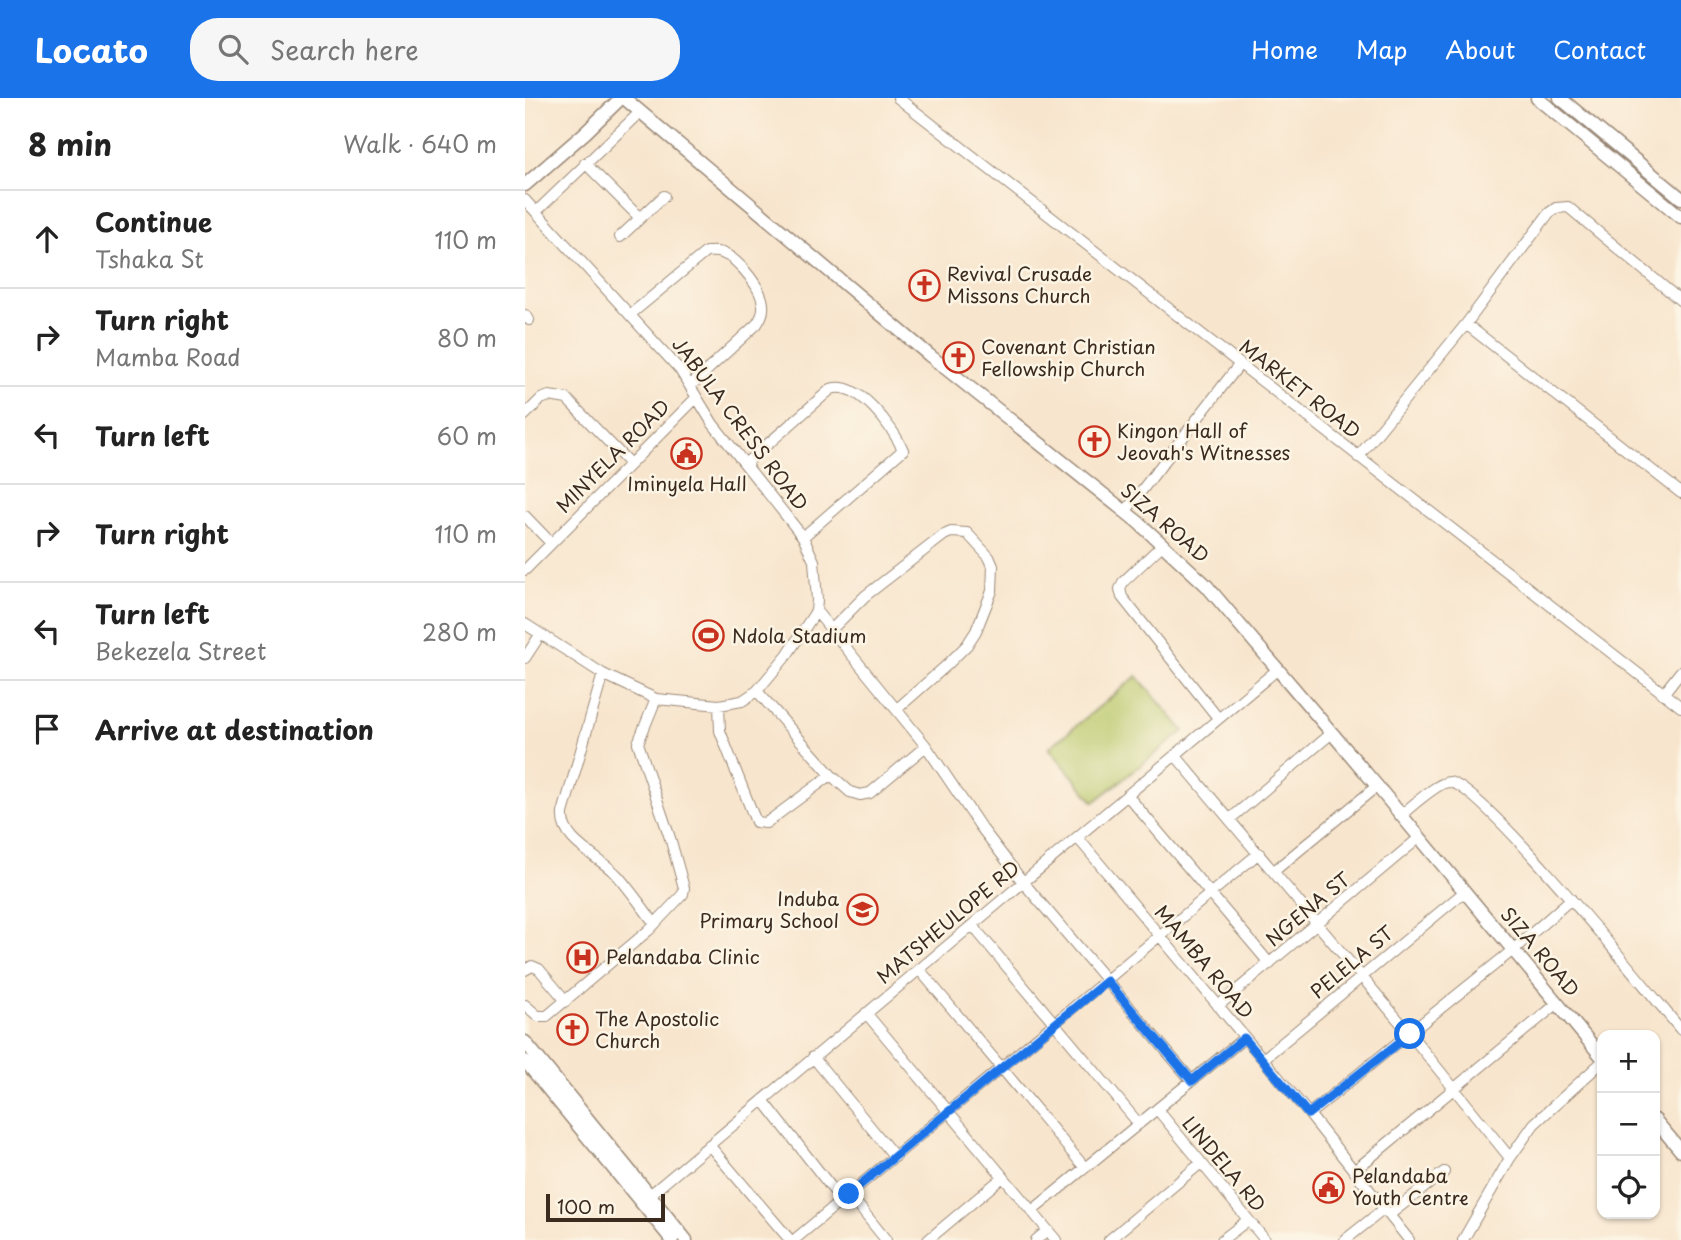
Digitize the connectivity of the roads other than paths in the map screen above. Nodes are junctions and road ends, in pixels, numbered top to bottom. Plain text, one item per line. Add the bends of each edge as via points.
1 (622, 98) edge
2 (898, 98) edge
3 (1537, 98) edge
4 (1560, 98) edge
5 (640, 112) junction
6 (585, 163) junction
7 (525, 185) edge
8 (664, 196) dead end
9 (1681, 198) edge
10 (525, 200) edge
11 (536, 212) junction
12 (1681, 217) edge
13 (640, 218) junction
14 (619, 237) dead end
15 (1681, 301) edge
16 (631, 314) junction
17 (1465, 324) junction
18 (1239, 365) junction
19 (690, 386) junction
20 (696, 398) junction
21 (525, 415) edge
22 (1358, 457) junction
23 (629, 463) junction
24 (746, 463) junction
25 (1681, 493) edge
26 (1125, 512) junction
27 (525, 516) edge
28 (803, 537) junction
29 (551, 543) junction
30 (1164, 544) junction
31 (525, 569) edge
32 (816, 611) junction
33 (525, 624) edge
34 (831, 630) junction
35 (540, 635) junction
36 (525, 658) edge
37 (1278, 669) junction
38 (1681, 671) edge
39 (603, 674) junction
40 (757, 691) junction
41 (1663, 694) junction
42 (656, 699) junction
43 (719, 705) junction
44 (1681, 707) edge
45 (897, 709) junction
46 (1219, 718) junction
47 (1332, 733) junction
48 (926, 746) junction
49 (1175, 755) junction
50 (831, 775) junction
51 (1377, 786) junction
52 (1127, 795) junction
53 (1401, 814) junction
54 (1230, 818) junction
55 (1077, 837) junction
56 (1419, 838) junction
57 (1259, 853) junction
58 (1274, 872) junction
59 (1023, 882) junction
60 (1464, 892) junction
61 (1212, 893) junction
62 (1571, 899) junction
63 (1317, 923) junction
64 (655, 924) junction
65 (972, 925) junction
66 (1159, 936) junction
67 (1513, 950) junction
68 (1269, 964) junction
69 (919, 969) junction
70 (525, 970) edge
71 (1361, 976) junction
72 (1107, 981) junction
73 (566, 1001) junction
74 (1558, 1003) junction
75 (525, 1005) edge
76 (1218, 1006) junction
77 (866, 1013) junction
78 (1055, 1023) junction
79 (1681, 1030) edge
80 (1410, 1034) junction
81 (1244, 1038) junction
82 (525, 1042) edge
83 (1597, 1054) edge
84 (813, 1057) junction
85 (1263, 1059) junction
86 (525, 1061) edge
87 (1597, 1065) edge
88 (1002, 1068) junction
89 (1192, 1081) junction
90 (1455, 1089) junction
91 (762, 1100) junction
92 (1157, 1110) junction
93 (949, 1112) junction
94 (1308, 1114) junction
95 (1139, 1124) junction
96 (1660, 1126) edge
97 (709, 1145) junction
98 (1681, 1151) edge
99 (895, 1157) junction
100 (1510, 1158) junction
101 (1201, 1163) junction
102 (1085, 1168) junction
103 (1355, 1171) junction
104 (1444, 1172) dead end
105 (1003, 1177) junction
106 (845, 1197) junction
107 (645, 1198) junction
108 (1032, 1211) junction
109 (1387, 1212) junction
110 (1248, 1220) junction
111 (1048, 1230) junction
112 (673, 1240) edge
113 (686, 1240) edge
114 (792, 1240) edge
115 (886, 1240) edge
116 (928, 1240) edge
117 (1035, 1240) edge
118 (1056, 1240) edge
119 (1108, 1240) edge
120 (1222, 1240) edge
121 (1265, 1240) edge
122 (1345, 1240) edge
123 (1409, 1240) edge
124 (1463, 1240) edge

1 - 5 street, SIZA ROAD
1 - 7 street
2 - 18 street, MARKET ROAD
3 - 12 street
4 - 9 street
5 - 6 street
5 - 26 street, SIZA ROAD via 929,355
6 - 11 street
6 - 13 street
8 - 13 street
10 - 11 street, JABULA CRESS ROAD
11 - 16 street, JABULA CRESS ROAD
13 - 14 street
15 - 17 street via 1562,206 1549,213
16 - 19 street, JABULA CRESS ROAD
16 - 19 street via 706,252 729,256 751,278 764,306 757,324
17 - 22 street
17 - 25 street
18 - 22 street, MARKET ROAD
18 - 26 street
19 - 20 street, JABULA CRESS ROAD
20 - 23 street, MINYELA ROAD
20 - 24 street, JABULA CRESS ROAD
21 - 23 street via 541,399 567,399
22 - 41 street, MARKET ROAD
23 - 29 street, MINYELA ROAD
24 - 28 street, JABULA CRESS ROAD
24 - 28 street via 837,387 865,399 887,425 903,450
26 - 30 street, SIZA ROAD
27 - 29 street
28 - 32 street, JABULA CRESS ROAD via 814,561
29 - 31 street, MINYELA ROAD
30 - 37 street, SIZA ROAD
30 - 46 street via 1123,582 1122,597
32 - 34 street
32 - 40 street
33 - 35 street
34 - 45 street
34 - 45 street via 865,596 944,535 967,533 989,557 992,591 971,639
35 - 36 street
35 - 39 street
37 - 46 street, MATSHEULOPE RD
37 - 47 street, SIZA ROAD
38 - 41 street
39 - 42 street
39 - 64 street via 562,822 571,836 617,874
40 - 43 street via 742,701
40 - 50 street
41 - 44 street, MARKET ROAD
42 - 43 street
42 - 64 street via 638,743 684,888 680,899
43 - 50 street via 720,731 756,822 766,823
45 - 48 street
46 - 49 street, MATSHEULOPE RD
47 - 51 street, SIZA ROAD
47 - 54 street
48 - 50 street via 870,793 850,792
48 - 59 street
49 - 52 street, MATSHEULOPE RD
49 - 54 street
51 - 53 street, SIZA ROAD
51 - 58 street
52 - 55 street, MATSHEULOPE RD
52 - 61 street
53 - 56 street, SIZA ROAD
53 - 62 street via 1441,785 1457,784 1493,814
54 - 57 street
55 - 59 street, MATSHEULOPE RD
55 - 66 street, MAMBA ROAD
56 - 60 street, SIZA ROAD
56 - 63 street, NGENA ST
57 - 58 street
57 - 61 street
58 - 63 street
59 - 65 street, MATSHEULOPE RD
59 - 72 street
60 - 67 street, SIZA ROAD
60 - 71 street, PELELA ST
61 - 66 street
61 - 68 street
62 - 67 street
62 - 79 street
63 - 68 street, NGENA ST
63 - 71 street
64 - 73 street
65 - 69 street, MATSHEULOPE RD
65 - 78 street
66 - 72 street
66 - 76 street, MAMBA ROAD
67 - 74 street, SIZA ROAD
67 - 80 street
68 - 76 street, NGENA ST
69 - 77 street, MATSHEULOPE RD
69 - 88 street
70 - 73 street via 539,969
71 - 80 street
71 - 85 street, PELELA ST
72 - 78 street
72 - 89 street
73 - 75 street via 543,1017
74 - 83 street, SIZA ROAD
74 - 90 street
76 - 81 street, MAMBA ROAD
77 - 84 street, MATSHEULOPE RD
77 - 93 street
78 - 88 street
78 - 95 street
80 - 90 street
80 - 94 street
81 - 85 street, MAMBA ROAD
81 - 89 street
82 - 107 street
84 - 91 street, MATSHEULOPE RD
84 - 99 street
85 - 94 street, MAMBA ROAD
86 - 107 street
87 - 100 street via 1542,1116
88 - 93 street
88 - 102 street
89 - 92 street
90 - 100 street
90 - 103 street
91 - 97 street, MATSHEULOPE RD
91 - 106 street
92 - 95 street
92 - 101 street, LINDELA RD
93 - 99 street
93 - 105 street
94 - 103 street, MAMBA ROAD
95 - 102 street
96 - 98 street
97 - 107 street, MATSHEULOPE RD
97 - 114 street
99 - 106 street
100 - 124 street
101 - 110 street, LINDELA RD
101 - 119 street
102 - 108 street
103 - 109 street, MAMBA ROAD
104 - 109 street
105 - 108 street
105 - 116 street
106 - 114 street
106 - 115 street
107 - 112 street
107 - 113 street
108 - 111 street
109 - 122 street
109 - 123 street, MAMBA ROAD
110 - 120 street
110 - 121 street, LINDELA RD
111 - 117 street
111 - 118 street

